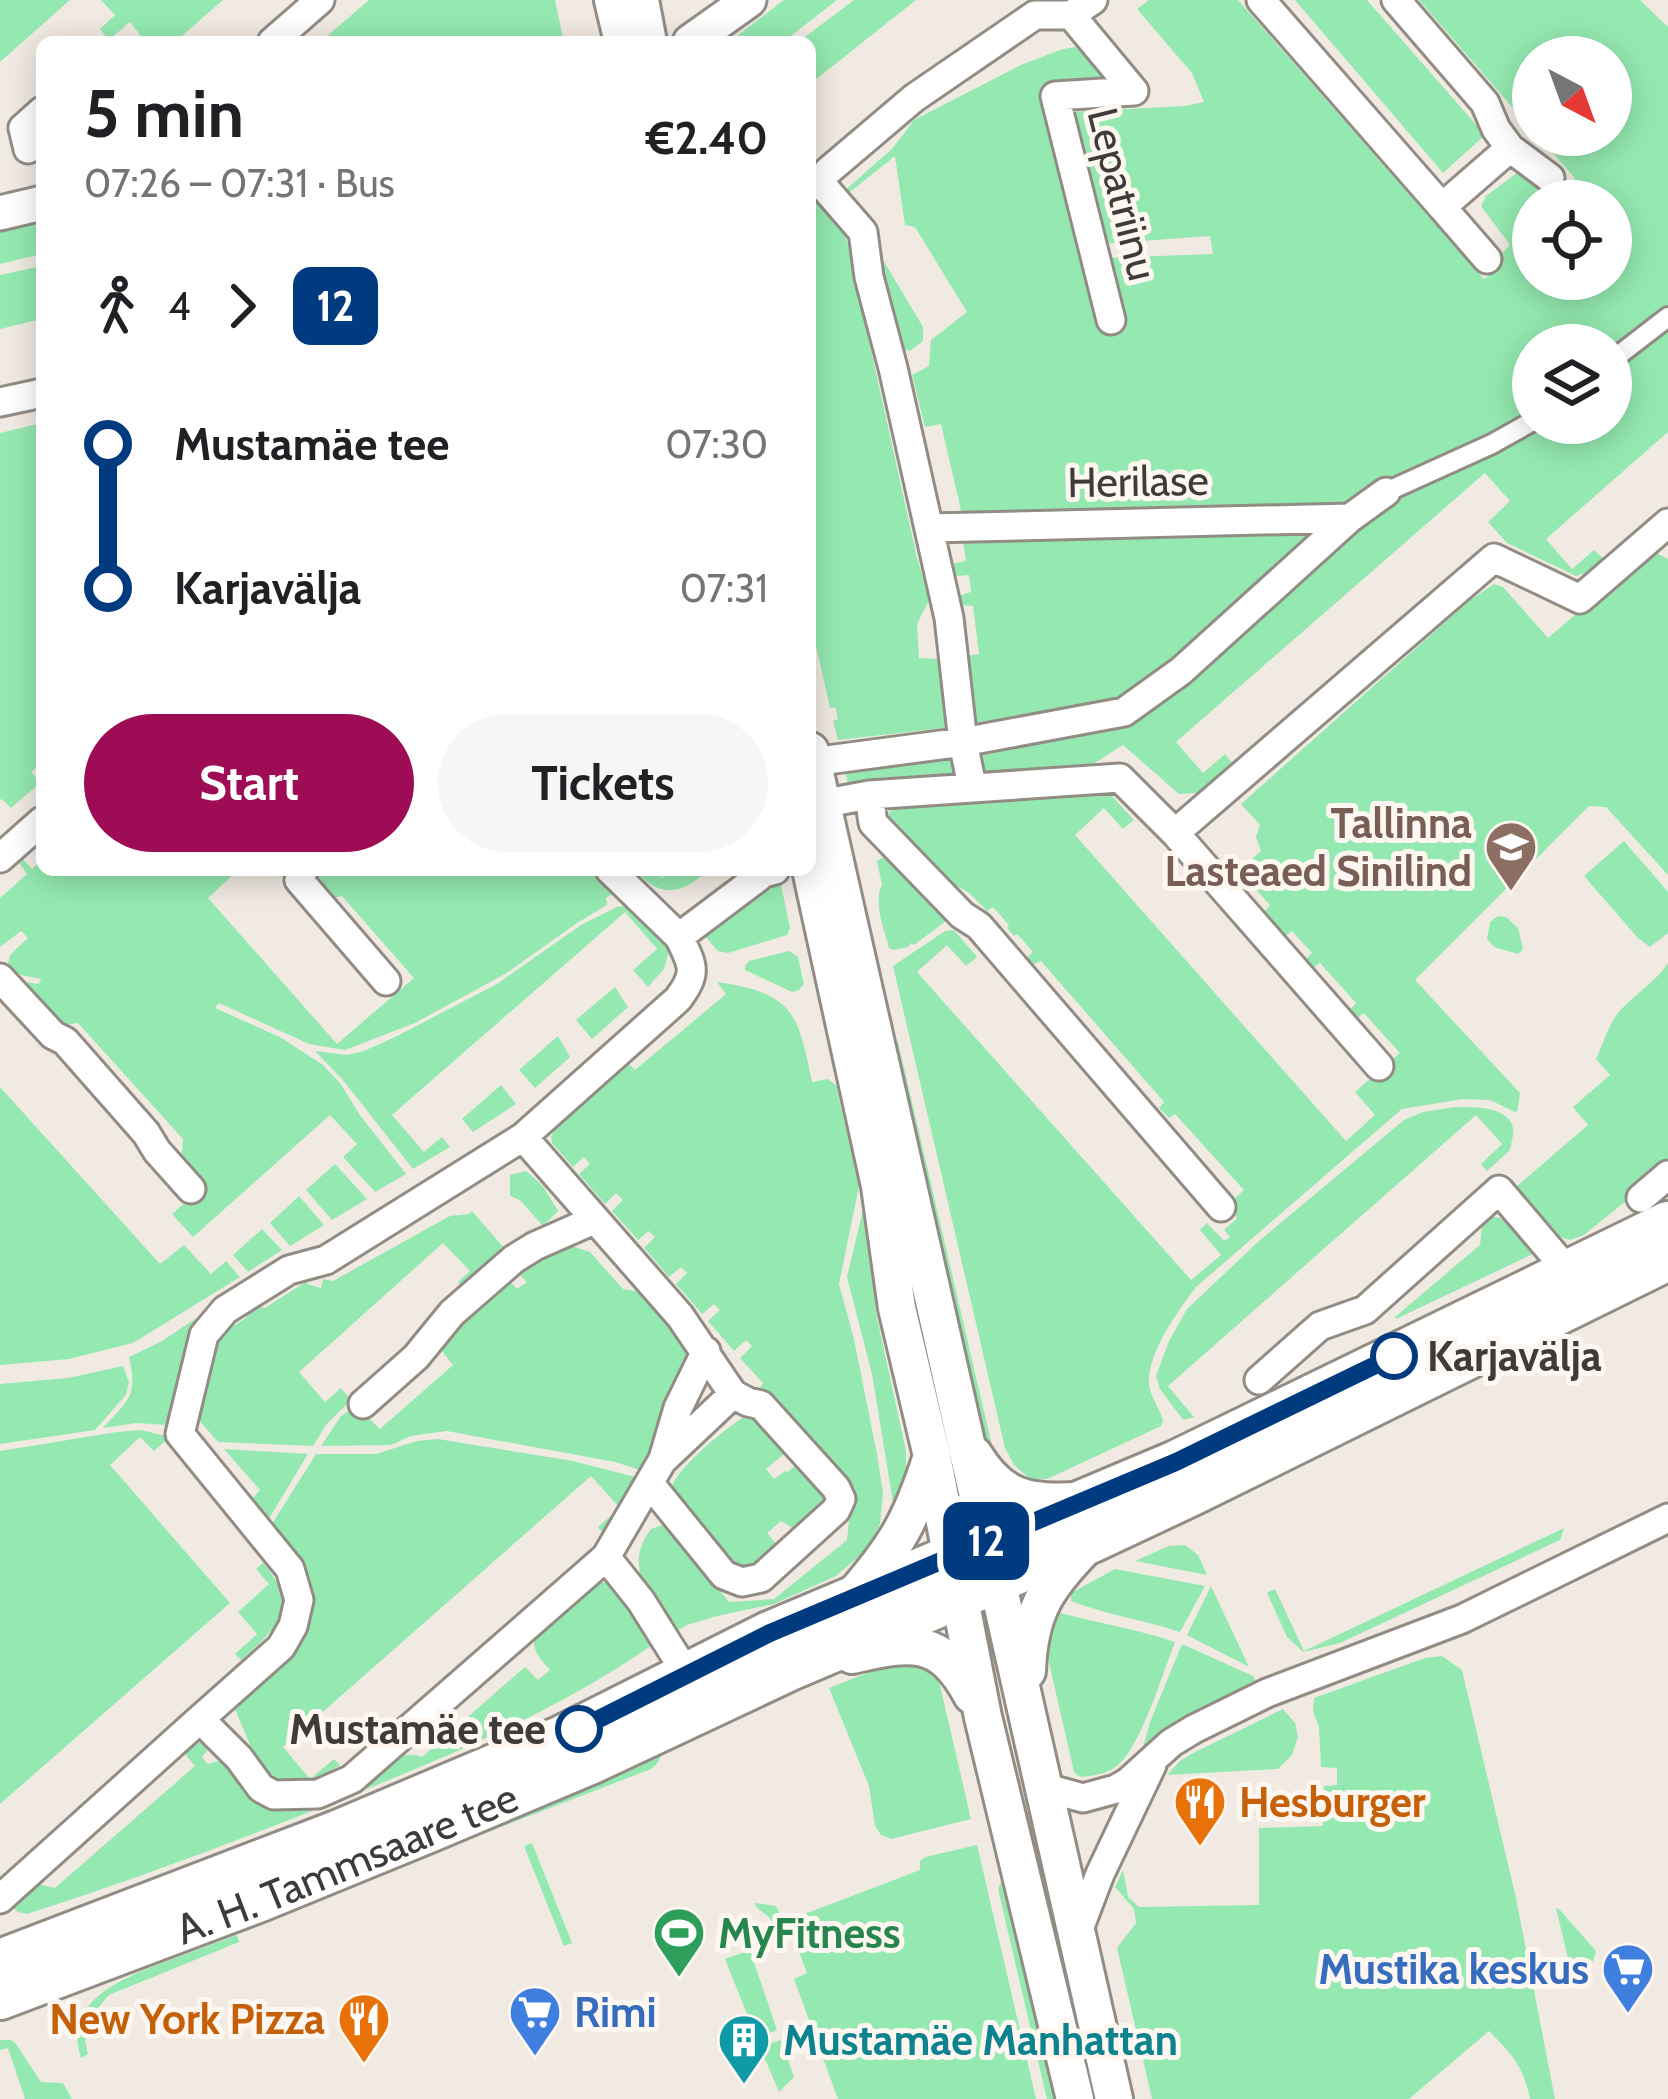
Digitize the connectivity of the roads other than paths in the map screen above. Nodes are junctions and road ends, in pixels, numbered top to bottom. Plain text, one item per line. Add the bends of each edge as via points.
1 (320, 0) edge
2 (613, 0) edge
3 (640, 0) edge
4 (749, 0) edge
5 (1261, 0) edge
6 (1396, 0) edge
7 (1082, 8) edge
8 (279, 36) edge
9 (622, 36) edge
10 (646, 36) edge
11 (698, 36) edge
12 (36, 116) edge
13 (35, 147) edge
14 (1510, 148) junction
15 (0, 156) edge
16 (1550, 178) dead end
17 (36, 204) edge
18 (1442, 207) junction
19 (0, 213) edge
20 (1487, 259) dead end
21 (1668, 317) edge
22 (1111, 320) dead end
23 (1632, 345) edge
24 (36, 393) edge
25 (0, 402) edge
26 (1512, 433) edge
27 (1386, 492) joint
28 (1350, 518) junction
29 (929, 529) junction
30 (1666, 530) edge
31 (963, 742) junction
32 (825, 782) edge
33 (971, 786) junction
34 (36, 826) edge
35 (1175, 833) junction
36 (0, 858) edge
37 (818, 861) edge
38 (301, 876) edge
39 (616, 876) edge
40 (760, 876) edge
41 (679, 937) junction
42 (0, 978) edge
43 (386, 981) dead end
44 (1378, 1066) dead end
45 (523, 1137) junction
46 (1668, 1175) edge
47 (191, 1190) dead end
48 (1221, 1207) dead end
49 (1655, 1211) edge
50 (594, 1220) junction
51 (1668, 1259) edge
52 (1566, 1273) junction
53 (706, 1352) junction
54 (1259, 1380) dead end
55 (734, 1394) junction
56 (363, 1404) dead end
57 (969, 1447) junction
58 (932, 1456) junction
59 (657, 1473) junction
60 (1668, 1518) edge
61 (1086, 1521) junction
62 (970, 1547) junction
63 (606, 1557) junction
64 (979, 1589) junction
65 (853, 1596) junction
66 (790, 1669) junction
67 (688, 1676) junction
68 (1025, 1704) junction
69 (983, 1718) junction
70 (200, 1719) junction
71 (1156, 1756) junction
72 (1043, 1787) junction
73 (0, 1898) edge
74 (1076, 1936) junction
75 (0, 1961) edge
76 (0, 1998) edge
77 (1075, 2099) edge
78 (1114, 2099) edge

1 - 8 street
2 - 9 main road
3 - 10 main road
4 - 11 street
5 - 18 street
6 - 14 street via 1485,103
7 - 22 street, Lepatriinu via 1134,92 1055,96
7 - 29 street via 1035,15 914,98 825,178 863,232
12 - 13 street via 23,128
13 - 15 street
14 - 16 street
14 - 18 street
17 - 19 street
18 - 20 street
21 - 23 street
24 - 25 street
26 - 27 street
27 - 28 street
28 - 29 street, Herilase
28 - 31 street via 1181,671 1124,712
29 - 31 street via 950,618
30 - 35 street via 1580,598 1494,559
31 - 32 street
31 - 33 street
32 - 33 street
32 - 37 main road
32 - 48 street via 979,926
33 - 35 street via 1120,778
34 - 36 street
35 - 44 street
37 - 57 main road
37 - 58 main road via 897,1308
38 - 43 street
39 - 41 street
40 - 41 street
41 - 45 street via 694,967 689,984
42 - 47 street via 65,1041
45 - 50 street
45 - 70 street via 326,1260 289,1270 225,1310 204,1335 180,1433 290,1569 299,1600 280,1647
46 - 49 street
49 - 52 main road, A. H. Tammsaare tee
50 - 53 street
50 - 56 street via 514,1259
51 - 61 main road, A. H. Tammsaare tee via 1192,1494
52 - 54 street via 1499,1190 1365,1310 1320,1326
52 - 61 main road, A. H. Tammsaare tee via 1176,1462
53 - 55 street
53 - 59 street
55 - 59 street
55 - 59 street via 761,1405 836,1488 836,1510 761,1578 742,1582 724,1575
57 - 61 main road via 1010,1495
57 - 62 main road
58 - 62 main road
58 - 65 main road via 900,1538
59 - 63 street
60 - 71 street via 1462,1619 1267,1693
61 - 62 main road, A. H. Tammsaare tee
61 - 64 main road, A. H. Tammsaare tee
61 - 68 main road via 1031,1630
62 - 64 main road
62 - 65 main road, A. H. Tammsaare tee
63 - 67 street
63 - 70 street via 334,1789 274,1795
64 - 66 main road, A. H. Tammsaare tee
64 - 68 main road
64 - 69 main road
65 - 67 main road, A. H. Tammsaare tee
66 - 69 main road via 920,1646 952,1664
66 - 76 main road, A. H. Tammsaare tee via 414,1837
67 - 75 main road, A. H. Tammsaare tee via 437,1792
68 - 72 main road
69 - 77 main road
70 - 73 street
71 - 72 street via 1116,1790 1083,1798
71 - 74 street
72 - 74 main road
74 - 78 main road

